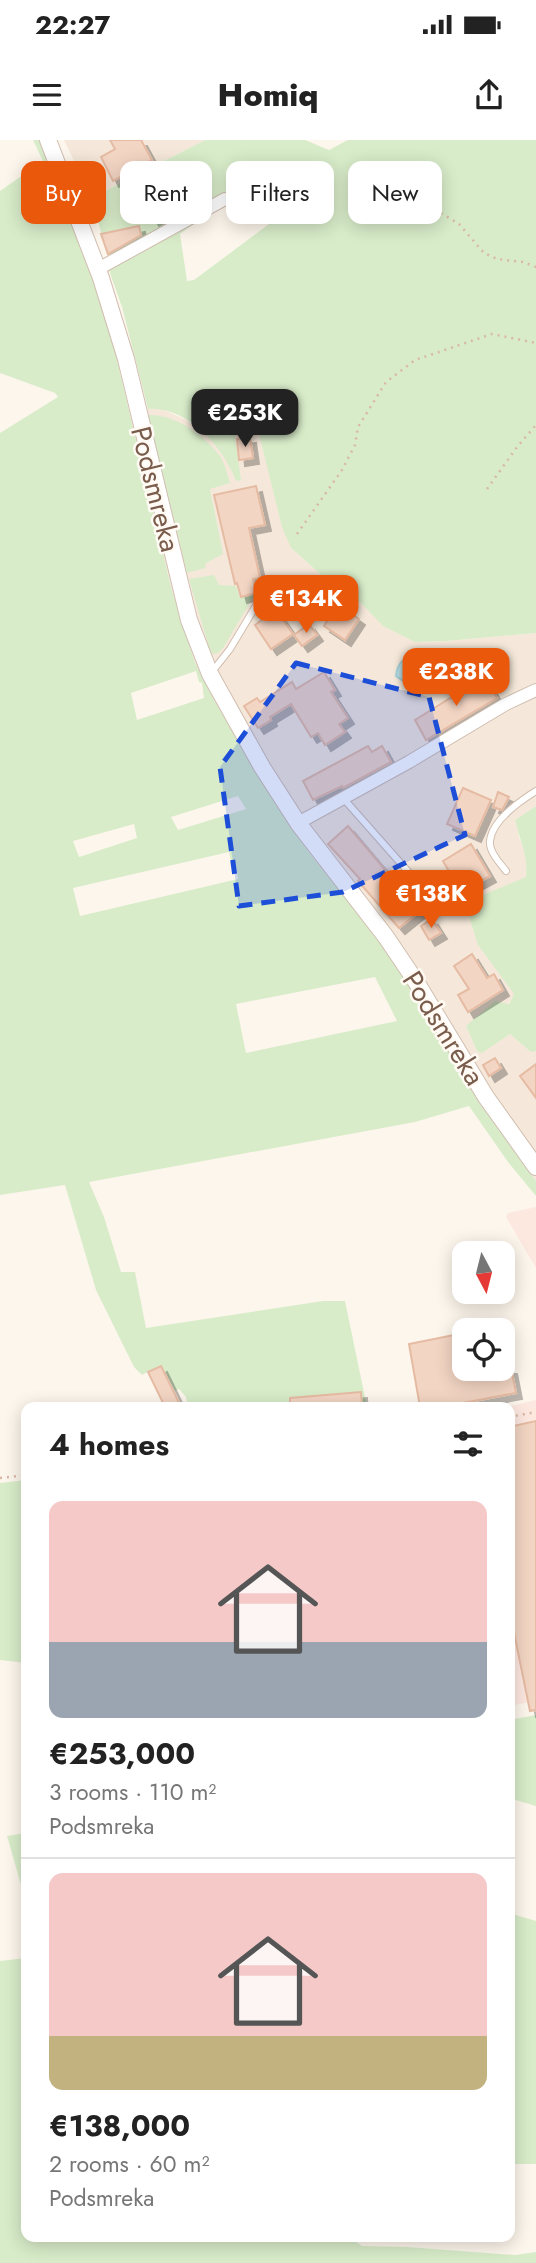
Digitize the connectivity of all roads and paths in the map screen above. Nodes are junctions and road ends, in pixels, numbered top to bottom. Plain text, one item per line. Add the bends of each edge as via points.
1 (48, 140) edge
2 (226, 199) dead end
3 (442, 214) edge
4 (536, 267) edge
5 (98, 269) junction
6 (536, 342) edge
7 (536, 425) edge
8 (487, 489) dead end
9 (298, 534) dead end
10 (272, 579) dead end
11 (210, 674) junction
12 (536, 690) edge
13 (536, 791) edge
14 (343, 799) junction
15 (298, 823) junction
16 (506, 871) dead end
17 (427, 893) dead end
18 (536, 1167) edge
19 (536, 1412) edge
20 (515, 1416) edge
21 (21, 1476) edge
22 (0, 1478) edge

1 - 5 street, Podsmreka
2 - 5 street
3 - 4 path via 459,224 484,253
5 - 11 street, Podsmreka via 125,359 189,620
6 - 9 path via 492,334 415,360 387,382 358,426 355,445 342,470
7 - 8 path
10 - 11 lane
11 - 15 street, Podsmreka
12 - 14 street
13 - 16 lane via 494,828 492,851
14 - 15 street
14 - 17 lane
15 - 18 street, Podsmreka via 393,948 486,1097
19 - 20 path
21 - 22 path

